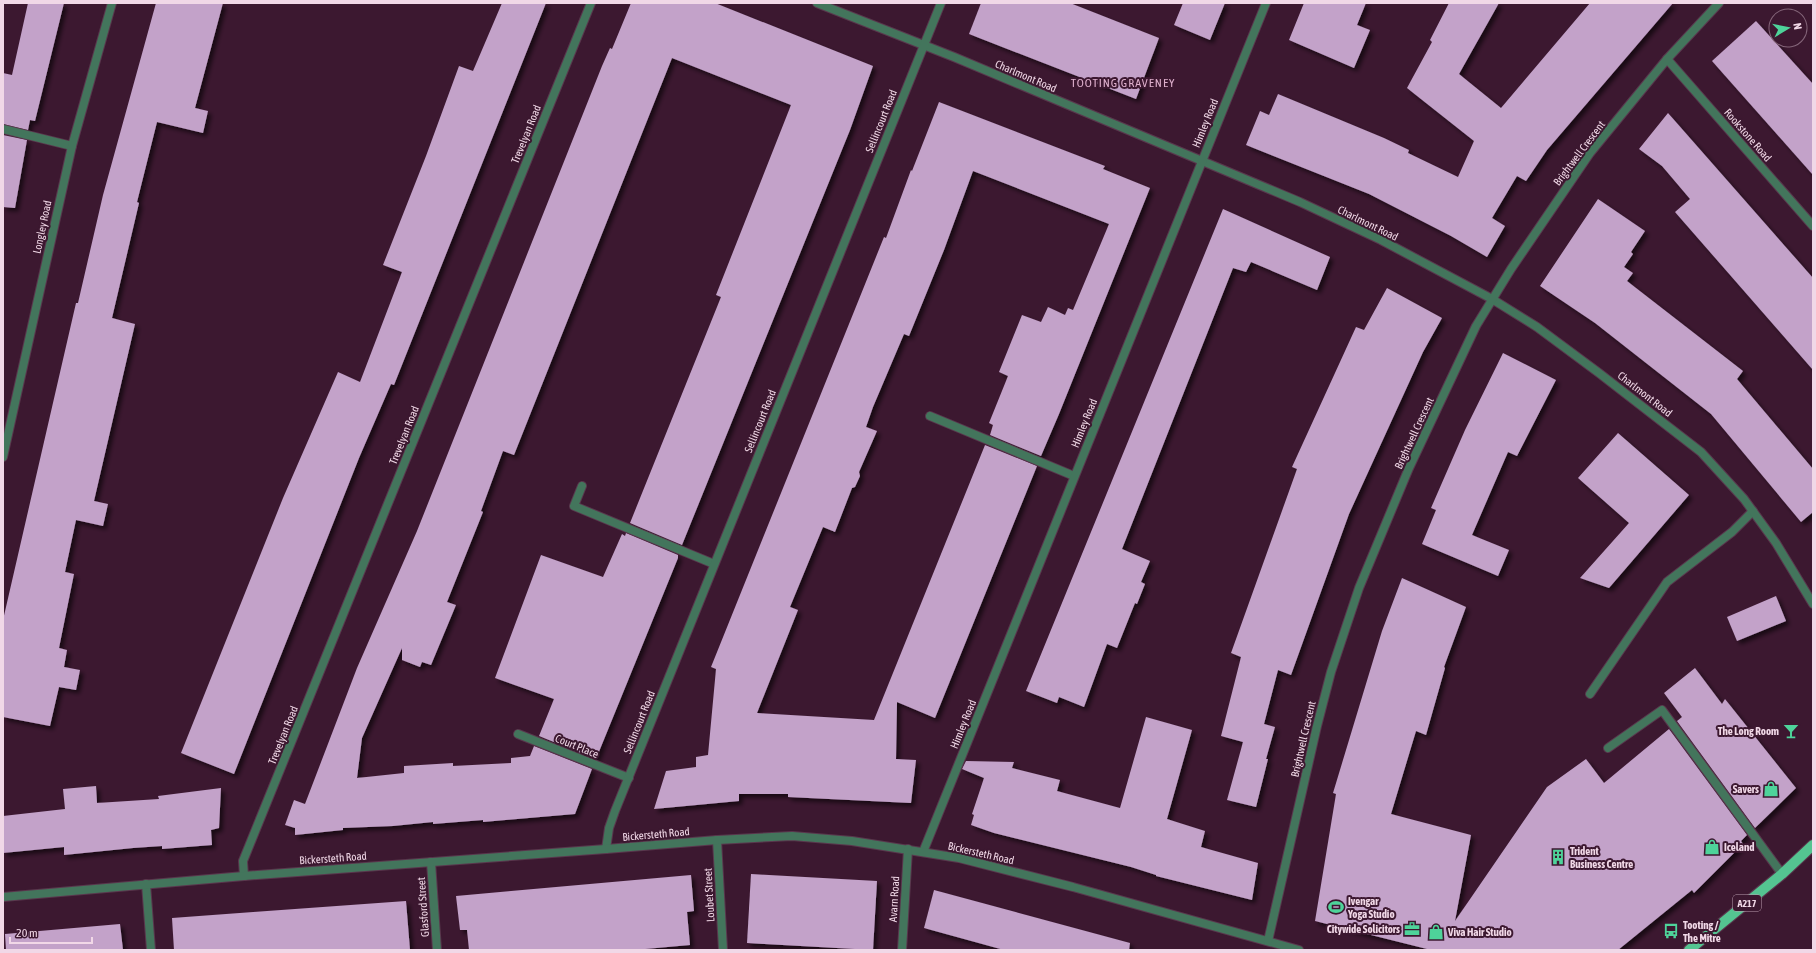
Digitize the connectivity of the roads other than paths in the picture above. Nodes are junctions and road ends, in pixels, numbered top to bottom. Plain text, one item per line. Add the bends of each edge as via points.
1 (112, 3) edge
2 (591, 3) edge
3 (817, 3) edge
4 (941, 3) edge
5 (1266, 3) edge
6 (1719, 3) edge
7 (923, 45) junction
8 (1667, 59) junction
9 (3, 129) edge
10 (72, 146) junction
11 (1201, 162) junction
12 (1813, 226) edge
13 (1492, 299) junction
14 (930, 416) dead end
15 (3, 457) edge
16 (1074, 476) junction
17 (582, 486) dead end
18 (1753, 511) junction
19 (714, 564) junction
20 (1813, 604) edge
21 (1590, 694) dead end
22 (518, 734) dead end
23 (1608, 748) dead end
24 (629, 778) junction
25 (717, 840) junction
26 (1813, 845) edge
27 (606, 849) junction
28 (908, 849) junction
29 (923, 852) junction
30 (431, 862) junction
31 (1782, 874) junction
32 (244, 876) junction
33 (146, 884) junction
34 (3, 896) edge
35 (1268, 941) junction
36 (151, 950) edge
37 (437, 950) edge
38 (723, 950) edge
39 (902, 950) edge
40 (1299, 950) edge
41 (1689, 950) edge

1 - 10 street, Longley Road
2 - 32 street, Trevelyan Road via 244,861
3 - 7 street, Charlmont Road
4 - 7 street, Sellincourt Road
5 - 11 street, Himley Road
6 - 8 street, Brightwell Crescent
7 - 11 street, Charlmont Road
7 - 19 street, Sellincourt Road
8 - 12 street, Rookstone Road
8 - 13 street, Brightwell Crescent via 1590,154
9 - 10 street
10 - 15 street, Longley Road
11 - 13 street, Charlmont Road via 1300,202 1381,240
11 - 16 street, Himley Road
13 - 18 street, Charlmont Road via 1550,336 1701,452
13 - 35 street, Brightwell Crescent via 1476,326 1409,468 1359,588 1331,672 1317,726
14 - 16 street
16 - 29 street, Himley Road
17 - 19 street via 574,506
18 - 20 street, Charlmont Road
18 - 21 street via 1732,532 1667,582
19 - 24 street, Sellincourt Road
22 - 24 street, Court Place
23 - 31 street via 1662,710
24 - 27 street, Sellincourt Road via 609,828
25 - 27 street, Bickersteth Road
25 - 28 street, Bickersteth Road via 792,836 852,840
25 - 38 street, Loubet Street
26 - 31 main road, A217
27 - 30 street, Bickersteth Road
28 - 29 street, Bickersteth Road
28 - 39 street, Avarn Road
29 - 35 street, Bickersteth Road via 959,858
30 - 32 street, Bickersteth Road
30 - 37 street, Glasford Street
31 - 41 main road, A217
32 - 33 street, Bickersteth Road
33 - 34 street, Bickersteth Road
33 - 36 street
35 - 40 street, Bickersteth Road

